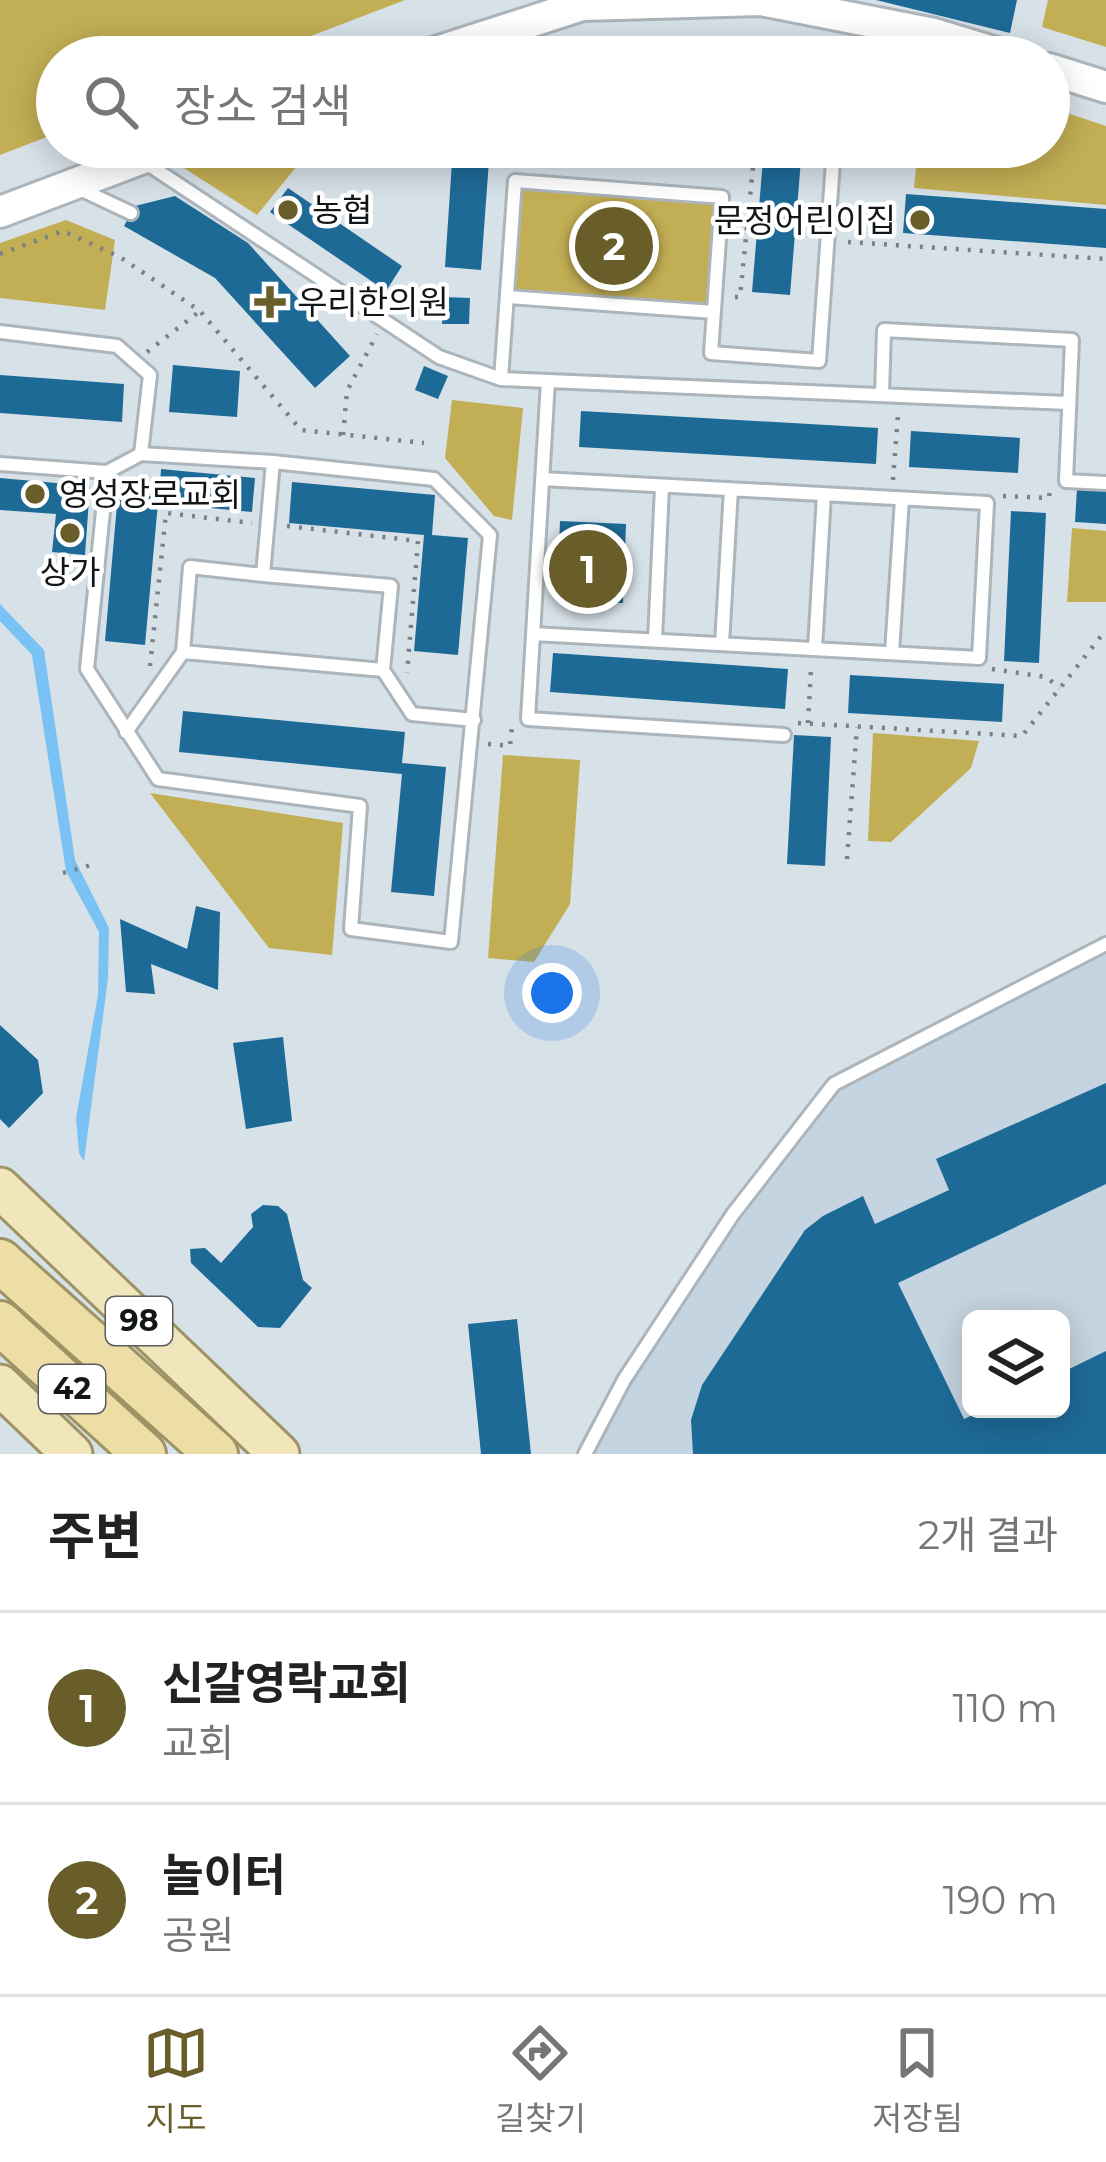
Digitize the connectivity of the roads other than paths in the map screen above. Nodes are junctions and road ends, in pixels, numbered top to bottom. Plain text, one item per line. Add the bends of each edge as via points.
1 (718, 1) edge
2 (485, 36) edge
3 (941, 36) edge
4 (1070, 76) edge
5 (1106, 87) edge
6 (114, 168) edge
7 (155, 168) edge
8 (833, 168) edge
9 (70, 185) junction
10 (0, 212) edge
11 (131, 213) dead end
12 (507, 296) junction
13 (713, 312) junction
14 (0, 332) edge
15 (501, 379) junction
16 (548, 381) junction
17 (882, 394) junction
18 (1068, 403) junction
19 (141, 454) junction
20 (272, 462) junction
21 (0, 464) edge
22 (107, 472) junction
23 (542, 479) junction
24 (1106, 483) edge
25 (662, 485) junction
26 (731, 489) junction
27 (824, 494) junction
28 (902, 499) junction
29 (263, 574) junction
30 (533, 634) junction
31 (655, 640) junction
32 (722, 644) junction
33 (183, 652) junction
34 (892, 653) junction
35 (813, 654) junction
36 (383, 670) junction
37 (474, 720) junction
38 (784, 728) road end
39 (126, 732) junction
40 (1106, 944) edge
41 (0, 1188) edge
42 (0, 1261) edge
43 (0, 1323) edge
44 (0, 1385) edge
45 (587, 1453) edge
46 (72, 1454) edge
47 (144, 1454) edge
48 (216, 1454) edge
49 (279, 1454) edge

1 - 2 street via 582,4
1 - 3 street via 760,0
4 - 5 street
6 - 9 street
7 - 15 lane via 439,357
8 - 13 lane via 819,362 711,353
9 - 10 street
9 - 11 lane
12 - 13 lane
12 - 13 lane via 515,182 722,197
12 - 15 lane
14 - 19 lane via 117,346 150,375
15 - 16 lane
16 - 17 lane
16 - 23 lane
17 - 18 lane
17 - 18 lane via 884,330 1072,340
18 - 24 lane via 1066,481
19 - 20 lane
19 - 22 lane
20 - 29 lane
20 - 37 lane via 434,479 490,535
21 - 22 lane
22 - 39 lane via 87,669
23 - 25 lane
23 - 30 lane
25 - 26 lane
25 - 31 lane
26 - 27 lane
26 - 32 lane
27 - 28 lane
27 - 35 lane
28 - 34 lane
28 - 34 lane via 987,503 979,658
29 - 33 lane via 190,567
29 - 36 lane via 391,586
30 - 31 lane
30 - 38 lane via 528,719
31 - 32 lane
32 - 35 lane
33 - 36 lane
33 - 39 lane
34 - 35 lane
36 - 37 lane via 412,714
37 - 39 lane via 452,942 351,929 360,806 158,779
40 - 45 lane via 834,1084 733,1214 624,1380
41 - 49 main road, 98
42 - 48 highway, 42
43 - 47 highway, 42
44 - 46 main road

